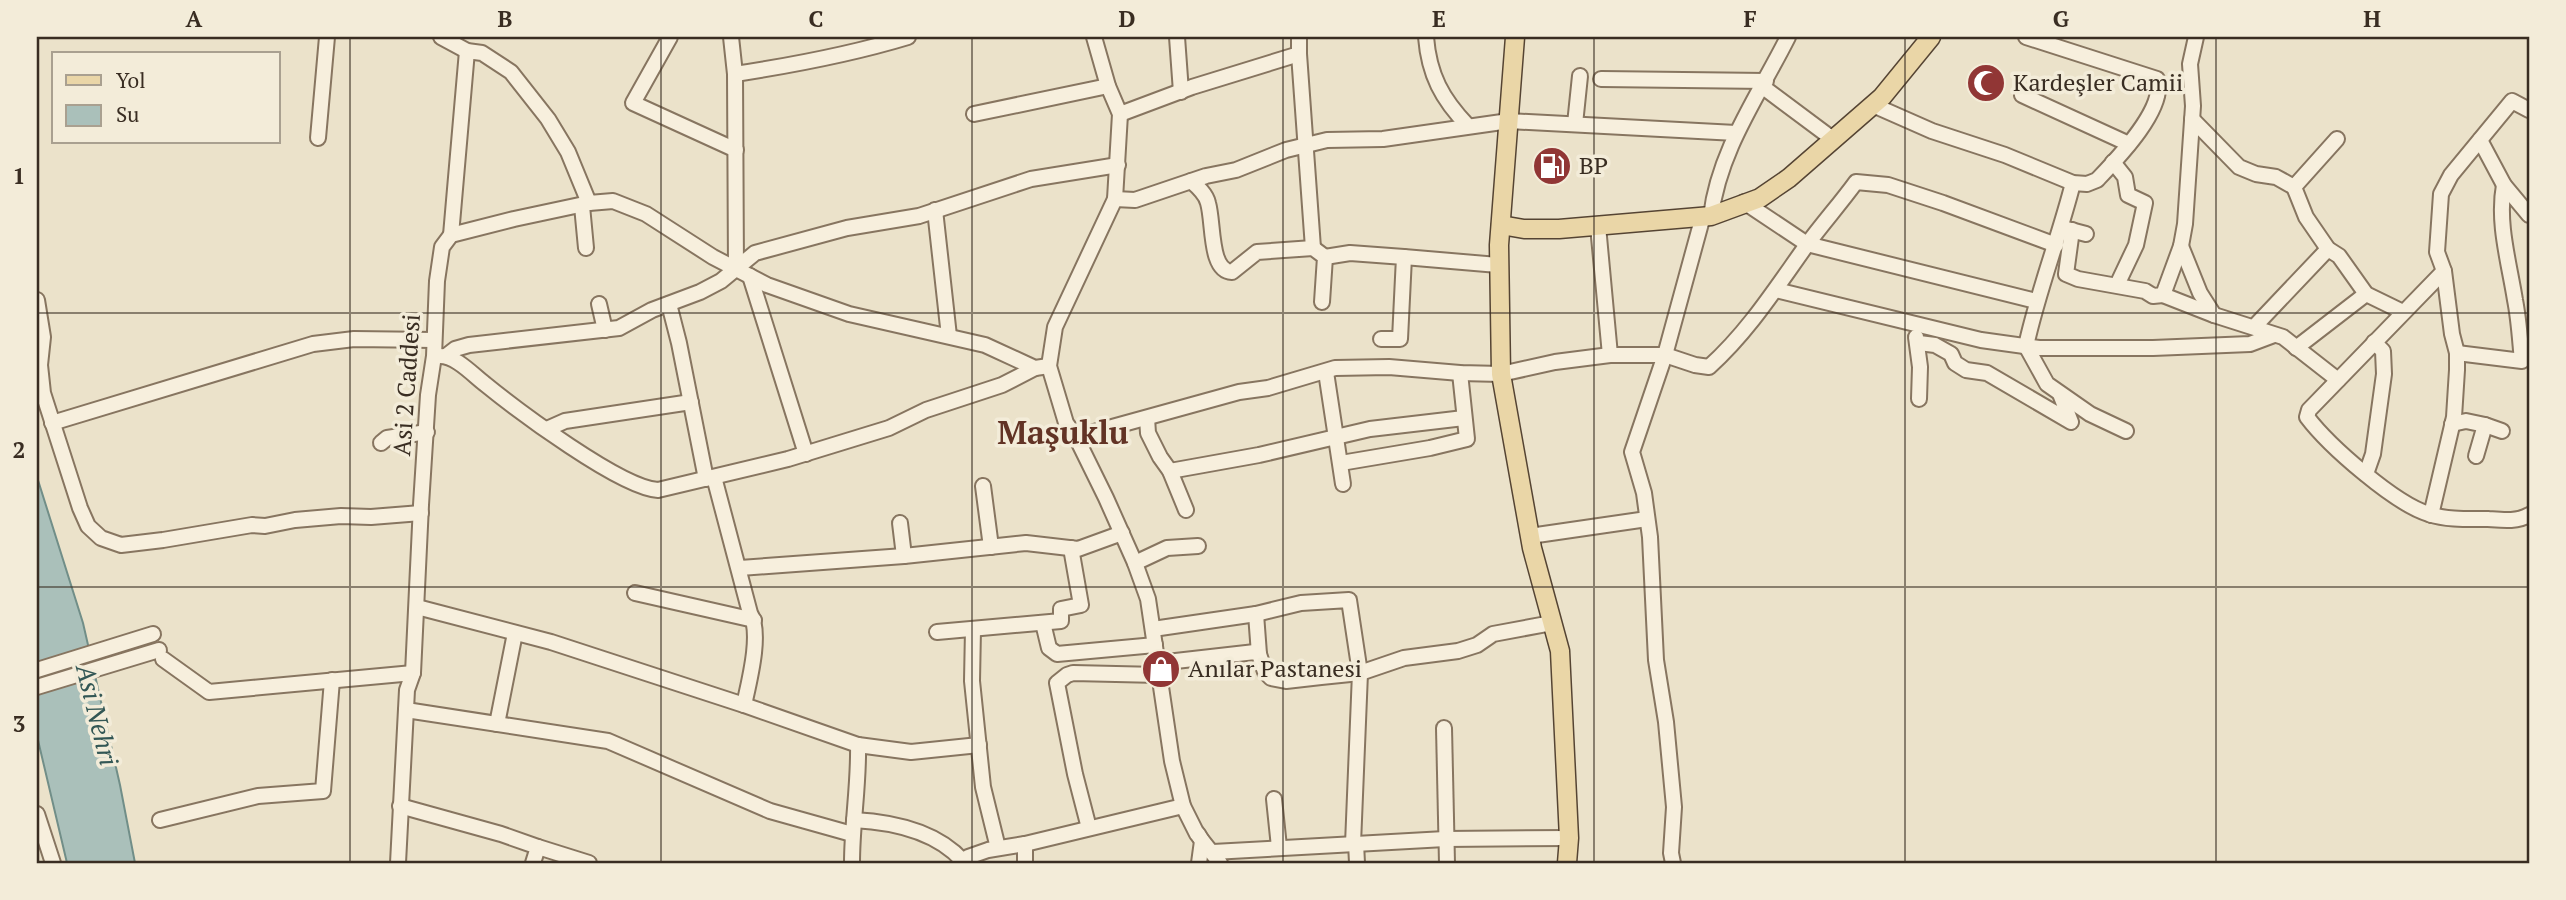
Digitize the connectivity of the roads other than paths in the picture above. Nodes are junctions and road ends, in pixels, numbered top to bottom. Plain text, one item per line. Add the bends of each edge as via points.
1 (327, 37) edge
2 (441, 37) edge
3 (670, 37) edge
4 (731, 37) edge
5 (908, 37) edge
6 (1094, 37) edge
7 (1177, 37) edge
8 (1299, 37) edge
9 (1426, 37) edge
10 (1514, 37) edge
11 (1788, 37) edge
12 (1931, 37) edge
13 (2026, 37) edge
14 (2196, 37) edge
15 (467, 51) junction
16 (1299, 54) junction
17 (736, 74) junction
18 (1580, 76) dead end
19 (1601, 79) dead end
20 (1765, 84) junction
21 (1108, 86) junction
22 (1181, 92) junction
23 (2022, 95) dead end
24 (1872, 105) junction
25 (2529, 110) edge
26 (974, 114) dead end
27 (1121, 114) junction
28 (2192, 119) junction
29 (1509, 121) junction
30 (1575, 124) junction
31 (1468, 126) junction
32 (1736, 133) junction
33 (318, 138) dead end
34 (1834, 139) junction
35 (2337, 139) dead end
36 (2480, 141) junction
37 (2129, 144) junction
38 (1307, 145) junction
39 (736, 150) junction
40 (2113, 162) junction
41 (1118, 165) junction
42 (1191, 181) junction
43 (2073, 183) junction
44 (2504, 185) junction
45 (2294, 187) junction
46 (1115, 199) junction
47 (1744, 202) junction
48 (585, 204) junction
49 (935, 210) junction
50 (2529, 215) edge
51 (1707, 216) junction
52 (1501, 225) junction
53 (1598, 226) junction
54 (2067, 229) junction
55 (2086, 234) dead end
56 (451, 235) junction
57 (1807, 244) junction
58 (2056, 245) junction
59 (2181, 246) junction
60 (586, 248) dead end
61 (2328, 249) junction
62 (1319, 253) junction
63 (1404, 257) junction
64 (1498, 265) junction
65 (736, 269) junction
66 (2444, 271) junction
67 (750, 276) junction
68 (2117, 285) junction
69 (1776, 290) junction
70 (2366, 294) junction
71 (2163, 295) junction
72 (37, 300) edge
73 (2036, 301) junction
74 (1322, 302) dead end
75 (599, 304) dead end
76 (669, 304) junction
77 (2403, 312) junction
78 (2214, 315) junction
79 (1911, 322) junction
80 (2254, 327) junction
81 (605, 330) junction
82 (949, 335) junction
83 (2274, 335) junction
84 (1381, 339) dead end
85 (434, 340) junction
86 (2374, 342) junction
87 (1919, 344) junction
88 (2026, 346) junction
89 (2295, 348) junction
90 (2457, 353) junction
91 (1610, 355) junction
92 (1665, 355) junction
93 (440, 356) junction
94 (1042, 367) junction
95 (1326, 372) junction
96 (1460, 373) junction
97 (1501, 374) junction
98 (2338, 380) junction
99 (2060, 394) junction
100 (1919, 399) dead end
101 (691, 402) junction
102 (1147, 418) junction
103 (1464, 418) junction
104 (52, 423) junction
105 (2452, 424) junction
106 (2485, 425) junction
107 (547, 429) junction
108 (2126, 431) dead end
109 (2502, 431) dead end
110 (427, 432) junction
111 (1076, 437) junction
112 (1335, 437) junction
113 (381, 443) dead end
114 (806, 454) junction
115 (2476, 456) dead end
116 (1341, 463) junction
117 (1170, 471) junction
118 (2366, 474) junction
119 (710, 478) junction
120 (1343, 484) dead end
121 (983, 486) dead end
122 (1186, 510) dead end
123 (421, 513) junction
124 (2431, 515) junction
125 (2529, 515) edge
126 (1647, 519) junction
127 (900, 523) dead end
128 (1122, 533) junction
129 (1530, 536) junction
130 (1198, 546) dead end
131 (991, 547) junction
132 (1071, 548) junction
133 (904, 556) junction
134 (1135, 563) junction
135 (740, 568) junction
136 (635, 593) dead end
137 (417, 607) junction
138 (1256, 614) junction
139 (754, 620) junction
140 (1043, 623) junction
141 (1552, 623) junction
142 (973, 629) junction
143 (1153, 629) junction
144 (937, 632) dead end
145 (514, 633) junction
146 (153, 634) dead end
147 (1155, 645) junction
148 (1259, 653) junction
149 (1158, 669) junction
150 (37, 670) edge
151 (414, 673) junction
152 (1360, 673) junction
153 (332, 680) junction
154 (37, 687) edge
155 (744, 705) junction
156 (406, 710) junction
157 (497, 724) junction
158 (1444, 728) dead end
159 (858, 745) junction
160 (979, 745) junction
161 (1274, 799) dead end
162 (400, 806) junction
163 (1183, 806) junction
164 (37, 814) edge
165 (160, 820) dead end
166 (853, 827) junction
167 (1089, 828) junction
168 (1197, 834) junction
169 (1569, 838) junction
170 (1445, 839) junction
171 (1025, 844) junction
172 (1354, 844) junction
173 (538, 847) junction
174 (1279, 847) junction
175 (998, 848) junction
176 (1216, 857) edge
177 (963, 862) edge
178 (53, 863) edge
179 (398, 863) edge
180 (533, 863) edge
181 (589, 863) edge
182 (852, 863) edge
183 (1025, 863) edge
184 (1199, 863) edge
185 (1357, 863) edge
186 (1447, 863) edge
187 (1567, 863) edge
188 (1673, 863) edge

1 - 33 street
2 - 15 street
3 - 39 street via 633,103
4 - 17 street
5 - 17 street via 866,50
6 - 21 street
7 - 22 street
8 - 16 street
9 - 31 street via 1433,74 1447,103
10 - 29 main road
11 - 20 street
12 - 24 main road
13 - 37 street via 2157,79 2153,108
14 - 28 street via 2190,64
15 - 48 street via 482,54 511,72 548,119 568,152
15 - 56 street, Asi 2 Caddesi
16 - 22 street
16 - 38 street
17 - 39 street
18 - 30 street
19 - 20 street
20 - 32 street
20 - 34 street
21 - 26 street
21 - 27 street
22 - 27 street
23 - 37 street
24 - 34 main road
24 - 43 street
25 - 36 street via 2512,101
27 - 41 street
28 - 45 street via 2239,167
28 - 59 street
29 - 30 street
29 - 31 street
29 - 52 main road
30 - 32 street
31 - 38 street
32 - 51 street
34 - 47 main road via 1760,198
35 - 45 street
36 - 44 street
36 - 66 street via 2441,194 2437,252
37 - 40 street
38 - 42 street
38 - 62 street
39 - 65 street
40 - 43 street via 2096,180
40 - 68 street via 2125,177 2128,195 2145,203 2136,245
41 - 46 street
41 - 49 street via 1031,179
42 - 46 street via 1135,200
42 - 62 street via 1208,200 1216,260 1225,271 1232,272 1257,252
43 - 54 street
44 - 50 street
44 - 90 street via 2503,229 2522,361
45 - 61 street via 2306,217
46 - 94 street via 1055,327
47 - 51 main road
47 - 57 street
48 - 56 street
48 - 60 street
48 - 65 street via 627,205
49 - 65 street via 755,253
49 - 82 street
51 - 53 main road
51 - 92 street
52 - 53 main road via 1524,229
52 - 64 main road
53 - 91 street
54 - 55 street
54 - 58 street
54 - 68 street via 2066,274
56 - 85 street, Asi 2 Caddesi via 442,247
57 - 58 street via 1856,182 1888,185 1943,202
57 - 69 street
57 - 73 street
58 - 73 street
59 - 71 street
59 - 78 street
61 - 70 street via 2339,256
61 - 80 street
62 - 63 street
62 - 74 street
63 - 64 street
63 - 84 street via 1400,339
64 - 97 main road
65 - 67 street
65 - 76 street via 700,292
66 - 77 street
66 - 90 street
67 - 82 street via 849,314
67 - 114 street
68 - 71 street
69 - 79 street
69 - 92 street via 1709,367
70 - 77 street
70 - 89 street
71 - 78 street
72 - 104 street via 43,337 42,384
73 - 88 street
75 - 81 street
76 - 81 street
76 - 101 street
77 - 86 street
78 - 80 street
79 - 87 street
79 - 88 street
80 - 83 street
81 - 93 street via 591,337 469,345
82 - 94 street
83 - 88 street via 2250,344
83 - 89 street
85 - 93 street, Asi 2 Caddesi
85 - 104 street via 354,339 313,344
86 - 98 street
86 - 118 street via 2383,351 2384,374
87 - 99 street via 1935,345 1966,370 1987,373 2071,422
87 - 100 street
88 - 99 street via 2047,384
89 - 98 street
90 - 105 street
91 - 92 street
91 - 97 street
92 - 126 street via 1632,452
93 - 107 street
93 - 110 street, Asi 2 Caddesi
94 - 111 street
94 - 114 street via 889,428
95 - 96 street via 1389,367
95 - 102 street
95 - 112 street
96 - 97 street
96 - 103 street
97 - 129 main road
98 - 118 street via 2309,410 2308,417
99 - 108 street
101 - 107 street via 565,421
101 - 119 street
102 - 111 street
102 - 117 street via 1148,433
103 - 112 street
103 - 116 street via 1467,439
104 - 123 street via 88,526 101,538 121,544 295,520
105 - 106 street
105 - 124 street
106 - 109 street
106 - 115 street
107 - 119 street via 625,480 647,489
110 - 113 street
110 - 123 street, Asi 2 Caddesi
111 - 128 street
112 - 116 street
112 - 117 street
114 - 119 street
116 - 120 street
117 - 122 street
118 - 124 street via 2412,508
119 - 135 street
121 - 131 street
123 - 137 street, Asi 2 Caddesi
124 - 125 street via 2516,520
126 - 129 street
126 - 188 street via 1656,660 1674,807
127 - 133 street
128 - 132 street
128 - 134 street
129 - 141 main road
130 - 134 street via 1167,548
131 - 132 street via 1026,543
131 - 133 street
132 - 140 street via 1081,605 1061,609 1061,621
133 - 135 street
134 - 143 street
135 - 139 street
136 - 139 street
137 - 145 street
137 - 151 street, Asi 2 Caddesi
138 - 143 street
138 - 148 street
138 - 152 street via 1301,603 1349,600
139 - 155 street
140 - 142 street
140 - 147 street via 1049,648 1056,654
141 - 152 street via 1513,628 1458,651 1404,658
141 - 169 main road via 1560,651
142 - 144 street
142 - 160 street via 972,681
143 - 147 street
145 - 155 street
145 - 157 street
146 - 150 street
147 - 149 street
148 - 149 street
148 - 152 street via 1265,672 1286,681
149 - 163 street
149 - 167 street via 1073,673 1057,683
151 - 153 street
151 - 156 street, Asi 2 Caddesi
152 - 172 street
153 - 154 street via 209,692 161,654
153 - 165 street via 323,792 258,796
155 - 159 street
156 - 157 street
156 - 162 street, Asi 2 Caddesi
157 - 166 street via 608,741 770,811
158 - 170 street
159 - 160 street via 911,751
159 - 166 street
160 - 175 street via 983,787
161 - 174 street
162 - 173 street
162 - 179 street, Asi 2 Caddesi
163 - 167 street
163 - 168 street
164 - 178 street
166 - 177 street via 874,821 918,832 950,846
166 - 182 street
167 - 171 street
168 - 176 street
168 - 184 street via 1202,841
169 - 170 street
169 - 187 main road
170 - 172 street
170 - 186 street
171 - 175 street
171 - 183 street
172 - 174 street
172 - 185 street
173 - 180 street
173 - 181 street
174 - 176 street
175 - 177 street

